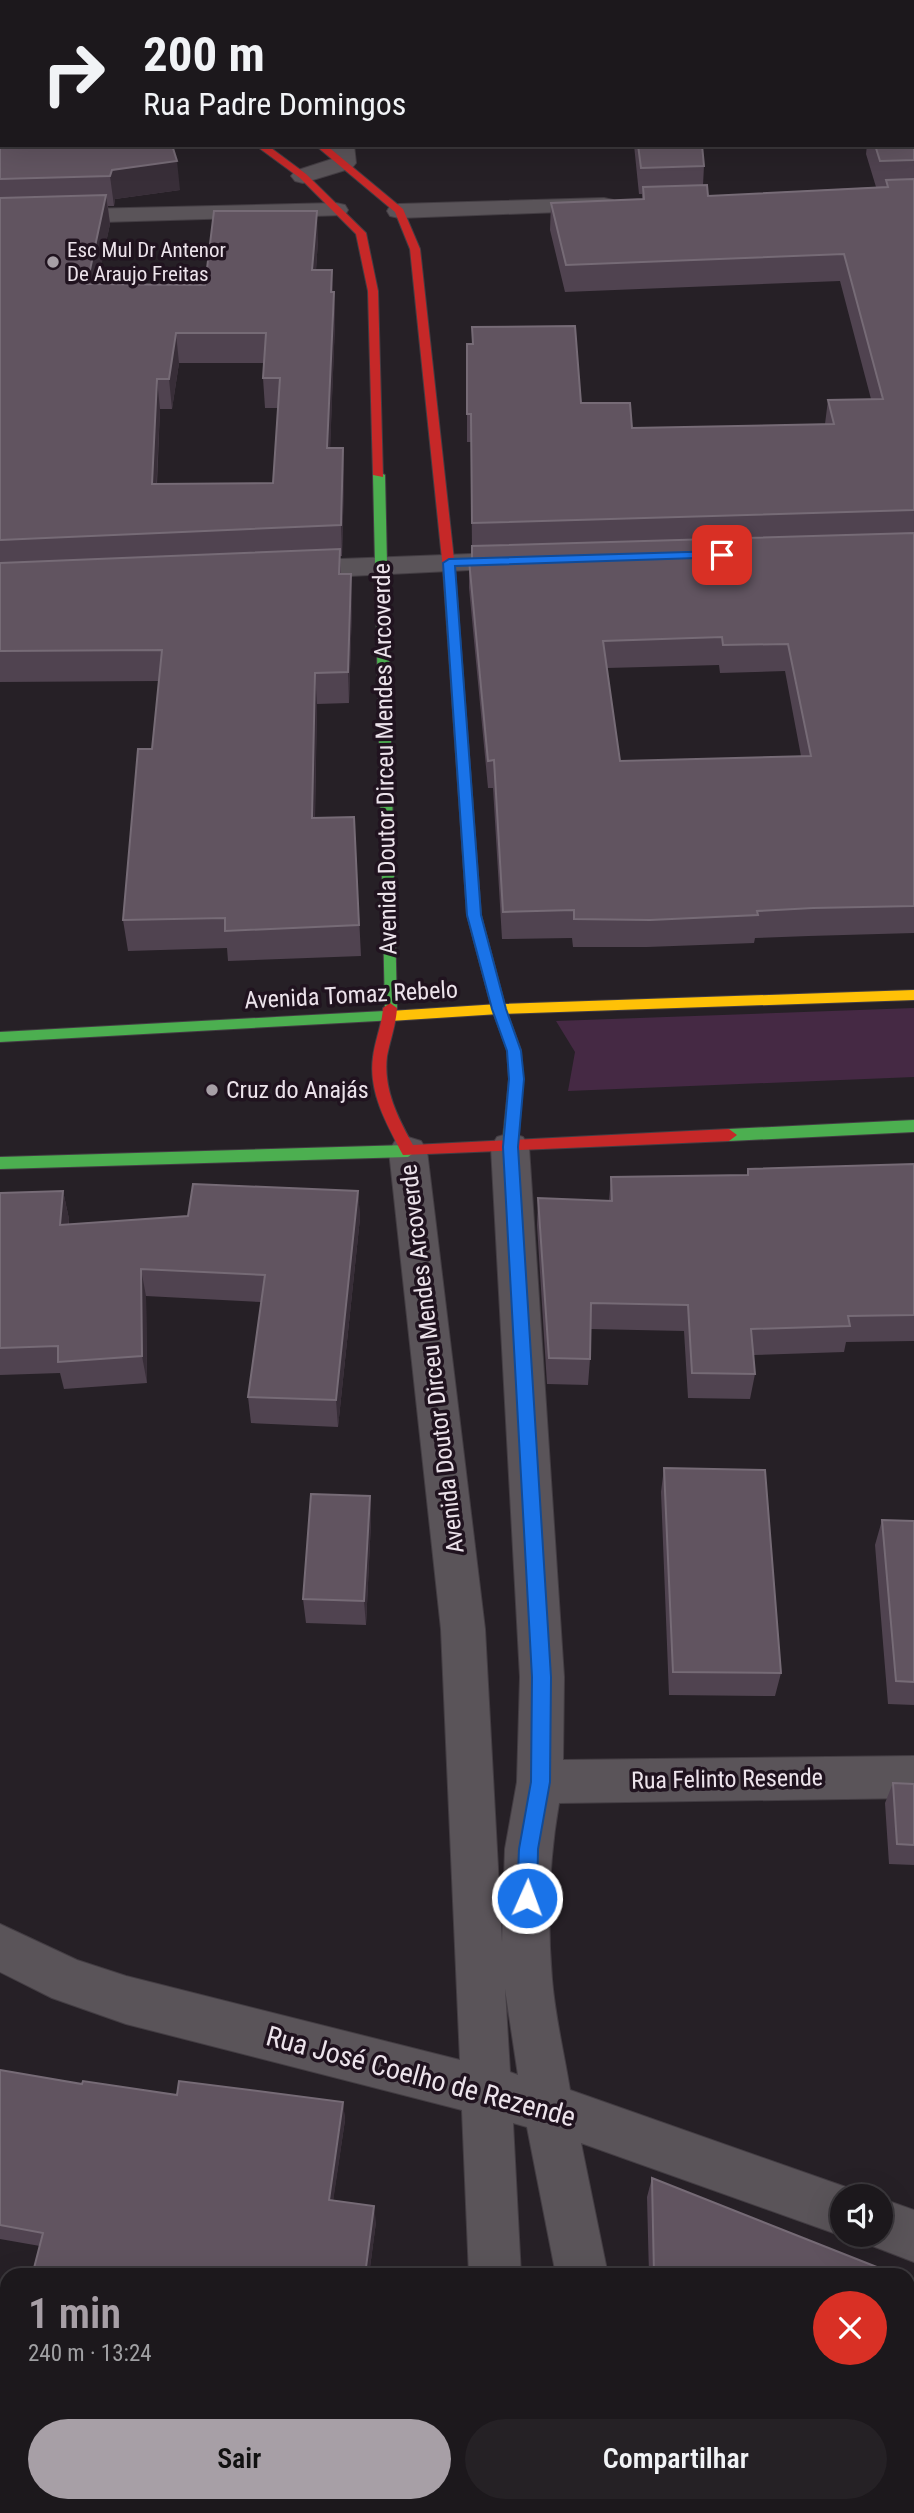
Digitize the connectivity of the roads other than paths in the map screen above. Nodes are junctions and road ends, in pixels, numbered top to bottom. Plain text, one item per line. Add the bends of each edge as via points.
1 (263, 147) edge
2 (325, 147) edge
3 (343, 154) edge
4 (303, 176) junction
5 (622, 205) edge
6 (336, 210) junction
7 (399, 211) junction
8 (0, 218) edge
9 (545, 560) edge
10 (449, 563) junction
11 (382, 567) junction
12 (259, 571) edge
13 (914, 995) edge
14 (499, 1009) junction
15 (390, 1016) junction
16 (0, 1037) edge
17 (914, 1126) edge
18 (510, 1147) junction
19 (408, 1151) junction
20 (0, 1163) edge
21 (914, 1777) edge
22 (540, 1782) junction
23 (0, 1947) edge
24 (485, 2090) junction
25 (548, 2107) junction
26 (830, 2206) edge
27 (893, 2229) edge
28 (914, 2236) edge
29 (495, 2268) edge
30 (581, 2268) edge

1 - 4 main road, Avenida Doutor Dirceu Mendes Arcoverde
2 - 3 main road
3 - 4 street
3 - 7 main road
4 - 6 main road, Avenida Doutor Dirceu Mendes Arcoverde
5 - 7 street
6 - 8 street
6 - 11 main road, Avenida Doutor Dirceu Mendes Arcoverde via 361,233 379,290
7 - 10 main road via 415,249 414,287
9 - 10 street
10 - 11 street
10 - 14 main road via 474,915
11 - 12 street
11 - 15 main road, Avenida Doutor Dirceu Mendes Arcoverde
13 - 14 main road, Avenida Tomaz Rebelo
14 - 15 main road, Avenida Tomaz Rebelo
14 - 18 main road via 514,1051
15 - 16 main road, Avenida Tomaz Rebelo
15 - 19 main road, Avenida Doutor Dirceu Mendes Arcoverde via 379,1081
17 - 18 main road
18 - 19 main road
18 - 22 street via 542,1677
19 - 20 main road
19 - 24 street, Avenida Doutor Dirceu Mendes Arcoverde via 463,1629
21 - 22 street, Rua Felinto Resende
22 - 25 street via 528,1849 526,1951
23 - 24 street, Rua José Coelho de Rezende via 69,1981 126,2000
24 - 25 street, Rua José Coelho de Rezende
24 - 29 street, Avenida Doutor Dirceu Mendes Arcoverde
25 - 26 street, Rua José Coelho de Rezende
25 - 30 street
27 - 28 street

